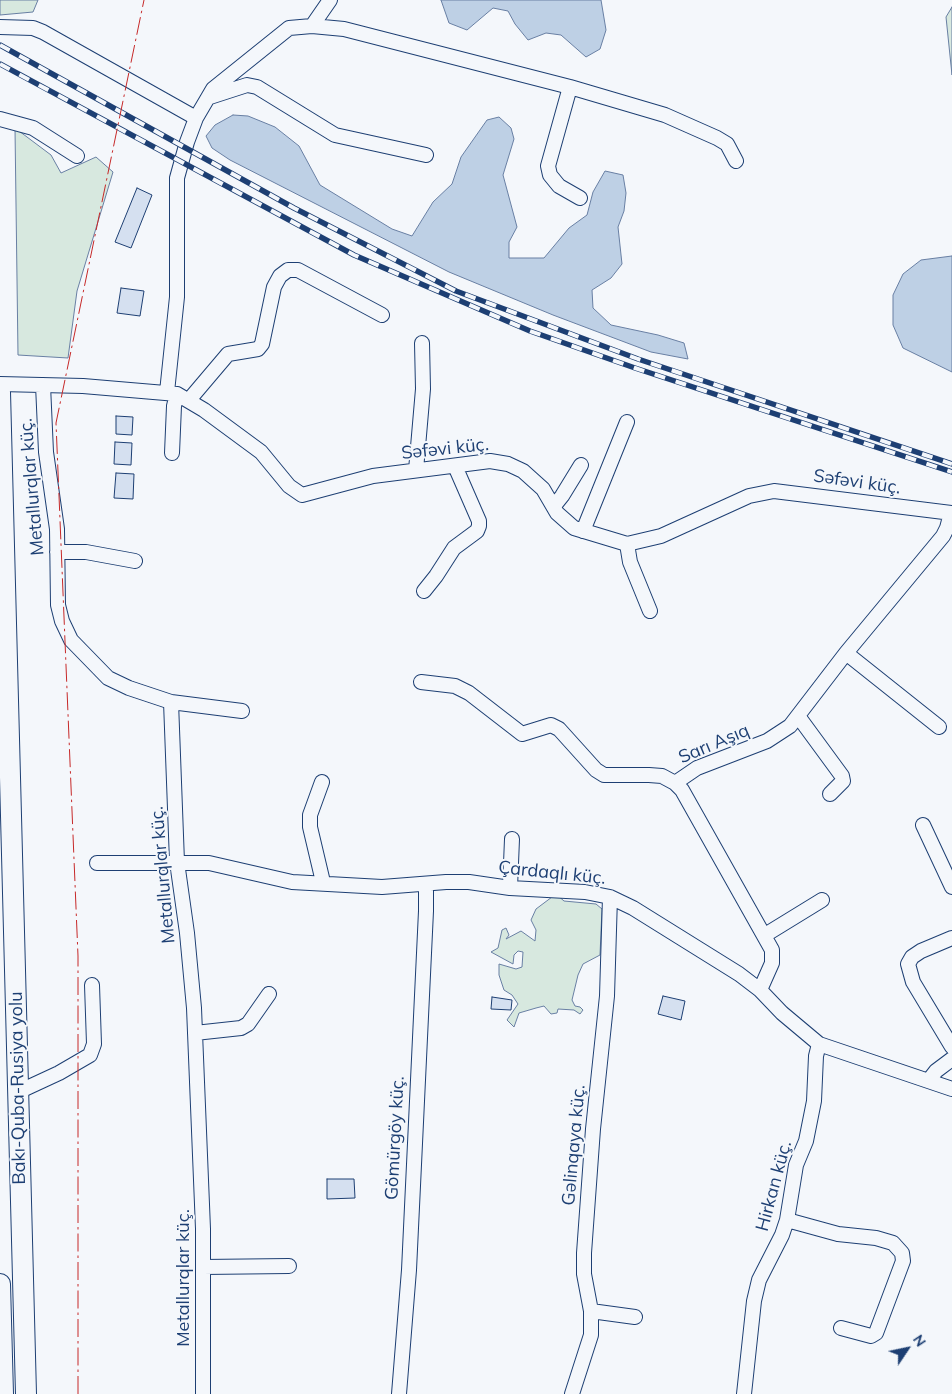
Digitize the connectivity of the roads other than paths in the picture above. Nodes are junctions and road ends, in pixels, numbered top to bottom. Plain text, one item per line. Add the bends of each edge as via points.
1 (330, 0) edge
2 (312, 26) junction
3 (0, 27) edge
4 (570, 87) junction
5 (210, 97) junction
6 (196, 118) junction
7 (0, 120) edge
8 (426, 154) dead end
9 (77, 156) dead end
10 (736, 161) dead end
11 (580, 198) dead end
12 (382, 315) dead end
13 (422, 343) dead end
14 (0, 384) edge
15 (42, 385) junction
16 (0, 392) edge
17 (178, 395) junction
18 (627, 422) dead end
19 (172, 453) dead end
20 (581, 465) dead end
21 (455, 466) junction
22 (416, 470) junction
23 (554, 506) junction
24 (951, 513) edge
25 (583, 531) junction
26 (627, 544) junction
27 (57, 552) junction
28 (136, 561) dead end
29 (424, 591) dead end
30 (650, 611) dead end
31 (846, 653) junction
32 (421, 682) dead end
33 (171, 702) junction
34 (242, 711) dead end
35 (798, 716) junction
36 (940, 727) dead end
37 (322, 782) dead end
38 (675, 783) junction
39 (830, 794) dead end
40 (923, 825) dead end
41 (512, 839) dead end
42 (177, 862) junction
43 (96, 863) dead end
44 (323, 882) junction
45 (426, 884) junction
46 (952, 887) edge
47 (510, 888) junction
48 (610, 897) junction
49 (822, 900) dead end
50 (765, 935) junction
51 (952, 938) edge
52 (92, 985) dead end
53 (760, 990) junction
54 (269, 994) dead end
55 (195, 1033) junction
56 (820, 1044) junction
57 (952, 1048) edge
58 (952, 1059) edge
59 (929, 1080) junction
60 (952, 1089) edge
61 (18, 1092) junction
62 (787, 1220) junction
63 (289, 1266) dead end
64 (203, 1267) junction
65 (0, 1284) edge
66 (591, 1311) junction
67 (635, 1317) dead end
68 (842, 1328) dead end
69 (3, 1394) edge
70 (26, 1394) edge
71 (203, 1394) edge
72 (399, 1394) edge
73 (572, 1394) edge
74 (744, 1394) edge

1 - 2 street
2 - 4 street via 344,29
2 - 5 street via 289,28 222,80
3 - 6 street via 33,28 43,32
4 - 10 street via 665,115 717,138 727,144
4 - 11 street via 548,166 550,175 559,186
5 - 6 street
5 - 8 street via 247,85 258,87 335,135
6 - 17 street via 177,178
7 - 9 street via 33,128
12 - 17 street via 298,270 288,270 274,287 262,344 258,349 228,354
13 - 22 street via 423,389
14 - 15 street
15 - 17 street
15 - 27 street, Metallurqlar küç.
16 - 61 highway, Bakı-Quba-Rusiya yolu
17 - 19 street via 174,406
17 - 22 street, Səfəvi küç. via 261,452 289,486 302,495 354,479
18 - 25 street
20 - 23 street
21 - 22 street, Səfəvi küç.
21 - 23 street, Səfəvi küç. via 490,461 508,464 523,471 543,489
21 - 29 street via 479,526 454,548
23 - 25 street, Səfəvi küç. via 564,521
24 - 26 street, Səfəvi küç. via 774,491 750,496 661,536
24 - 31 street, Sarı Aşıq via 942,536
25 - 26 street, Səfəvi küç.
26 - 30 street via 630,562
27 - 28 street via 86,552
27 - 33 street, Metallurqlar küç. via 58,605 71,640 108,678
31 - 35 street, Sarı Aşıq
31 - 36 street
32 - 38 street, Sarı Aşıq via 455,686 469,693 522,734 551,725 559,729 604,775 662,776
33 - 34 street
33 - 42 street, Metallurqlar küç.
35 - 38 street, Sarı Aşıq via 790,726 767,742 697,768
35 - 39 street via 842,776 843,781
37 - 44 street via 310,815 310,827
38 - 50 street
40 - 46 street
41 - 47 street
42 - 43 street, Çardaqlı küç.
42 - 44 street, Çardaqlı küç. via 209,863 292,882
42 - 55 street, Metallurqlar küç. via 187,933
44 - 45 street, Çardaqlı küç. via 382,887
45 - 47 street, Çardaqlı küç. via 469,882
45 - 72 street, Gömürgöy küç. via 409,1270
47 - 48 street, Çardaqlı küç. via 584,892
48 - 53 street, Çardaqlı küç. via 633,908
48 - 66 street, Gəlinqaya küç. via 606,996 584,1253 584,1274
49 - 50 street
50 - 53 street via 772,950 772,963
51 - 57 street via 920,951 908,964 913,982
52 - 61 street via 94,1044 90,1055
53 - 56 street, Çardaqlı küç.
54 - 55 street via 255,1018 241,1028
55 - 64 street, Metallurqlar küç.
56 - 59 street, Çardaqlı küç.
56 - 62 street, Hirkan küç. via 816,1056 814,1101 806,1141 796,1165
58 - 59 street
59 - 60 street, Çardaqlı küç.
61 - 70 highway, Bakı-Quba-Rusiya yolu
62 - 68 street via 838,1234 876,1238 893,1243 902,1253 903,1261 876,1333 871,1336
62 - 74 street, Hirkan küç. via 759,1280
63 - 64 street
64 - 71 street, Metallurqlar küç.
65 - 69 highway
66 - 67 street
66 - 73 street, Gəlinqaya küç. via 590,1335

